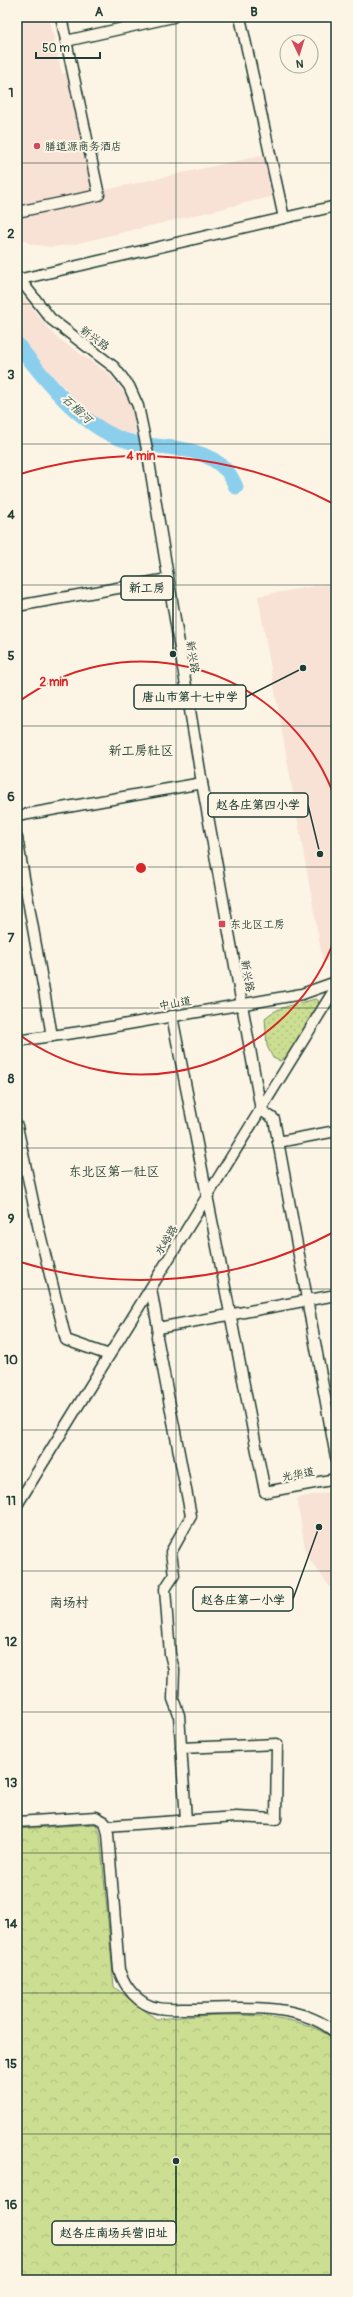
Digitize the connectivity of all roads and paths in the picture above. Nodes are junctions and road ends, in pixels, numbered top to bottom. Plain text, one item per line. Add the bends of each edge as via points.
1 (61, 17) edge
2 (172, 17) edge
3 (243, 18) edge
4 (140, 20) edge
5 (66, 41) junction
6 (336, 206) edge
7 (17, 212) edge
8 (284, 218) junction
9 (18, 278) edge
10 (168, 579) junction
11 (17, 606) edge
12 (202, 784) junction
13 (17, 816) edge
14 (17, 838) edge
15 (336, 982) edge
16 (336, 987) edge
17 (240, 1004) junction
18 (172, 1016) junction
19 (52, 1036) junction
20 (17, 1041) edge
21 (261, 1110) junction
22 (17, 1126) edge
23 (336, 1131) edge
24 (278, 1142) junction
25 (207, 1197) junction
26 (151, 1288) junction
27 (336, 1295) edge
28 (308, 1300) junction
29 (230, 1315) junction
30 (158, 1328) junction
31 (109, 1355) junction
32 (336, 1458) edge
33 (336, 1479) edge
34 (17, 1505) edge
35 (181, 1748) junction
36 (186, 1820) junction
37 (17, 1822) edge
38 (106, 1826) junction
39 (336, 2033) edge

1 - 5 street
2 - 4 street
3 - 8 street
4 - 5 street
5 - 7 street via 99,195
6 - 8 street
8 - 9 street
9 - 10 street, 新兴路 via 51,319 114,367 129,386 138,406 144,431
10 - 11 street
10 - 12 street, 新兴路
12 - 13 street
12 - 17 street, 新兴路
14 - 19 street
15 - 17 street, 中山道 via 302,994
16 - 21 street, 水峪路
17 - 18 street, 中山道
17 - 21 street, 新兴路
18 - 19 street, 中山道
18 - 25 street
19 - 20 street, 中山道
21 - 24 street via 274,1119
21 - 25 street, 水峪路
22 - 31 street via 66,1340
23 - 24 street
24 - 28 street
25 - 26 street, 水峪路
25 - 29 street
26 - 30 street
26 - 31 street, 水峪路
27 - 28 street
28 - 29 street
28 - 32 street
29 - 30 street
29 - 33 street, 光华道 via 265,1492
30 - 35 street via 157,1337 191,1516 171,1552 174,1575 165,1589 170,1654 174,1670 173,1699 178,1715
31 - 34 street, 水峪路
35 - 36 street
35 - 36 street via 277,1744 276,1819 236,1817
36 - 38 street
37 - 38 street via 96,1817 105,1822
38 - 39 street via 119,1970 124,1985 137,1998 157,2008 261,2008 300,2014

